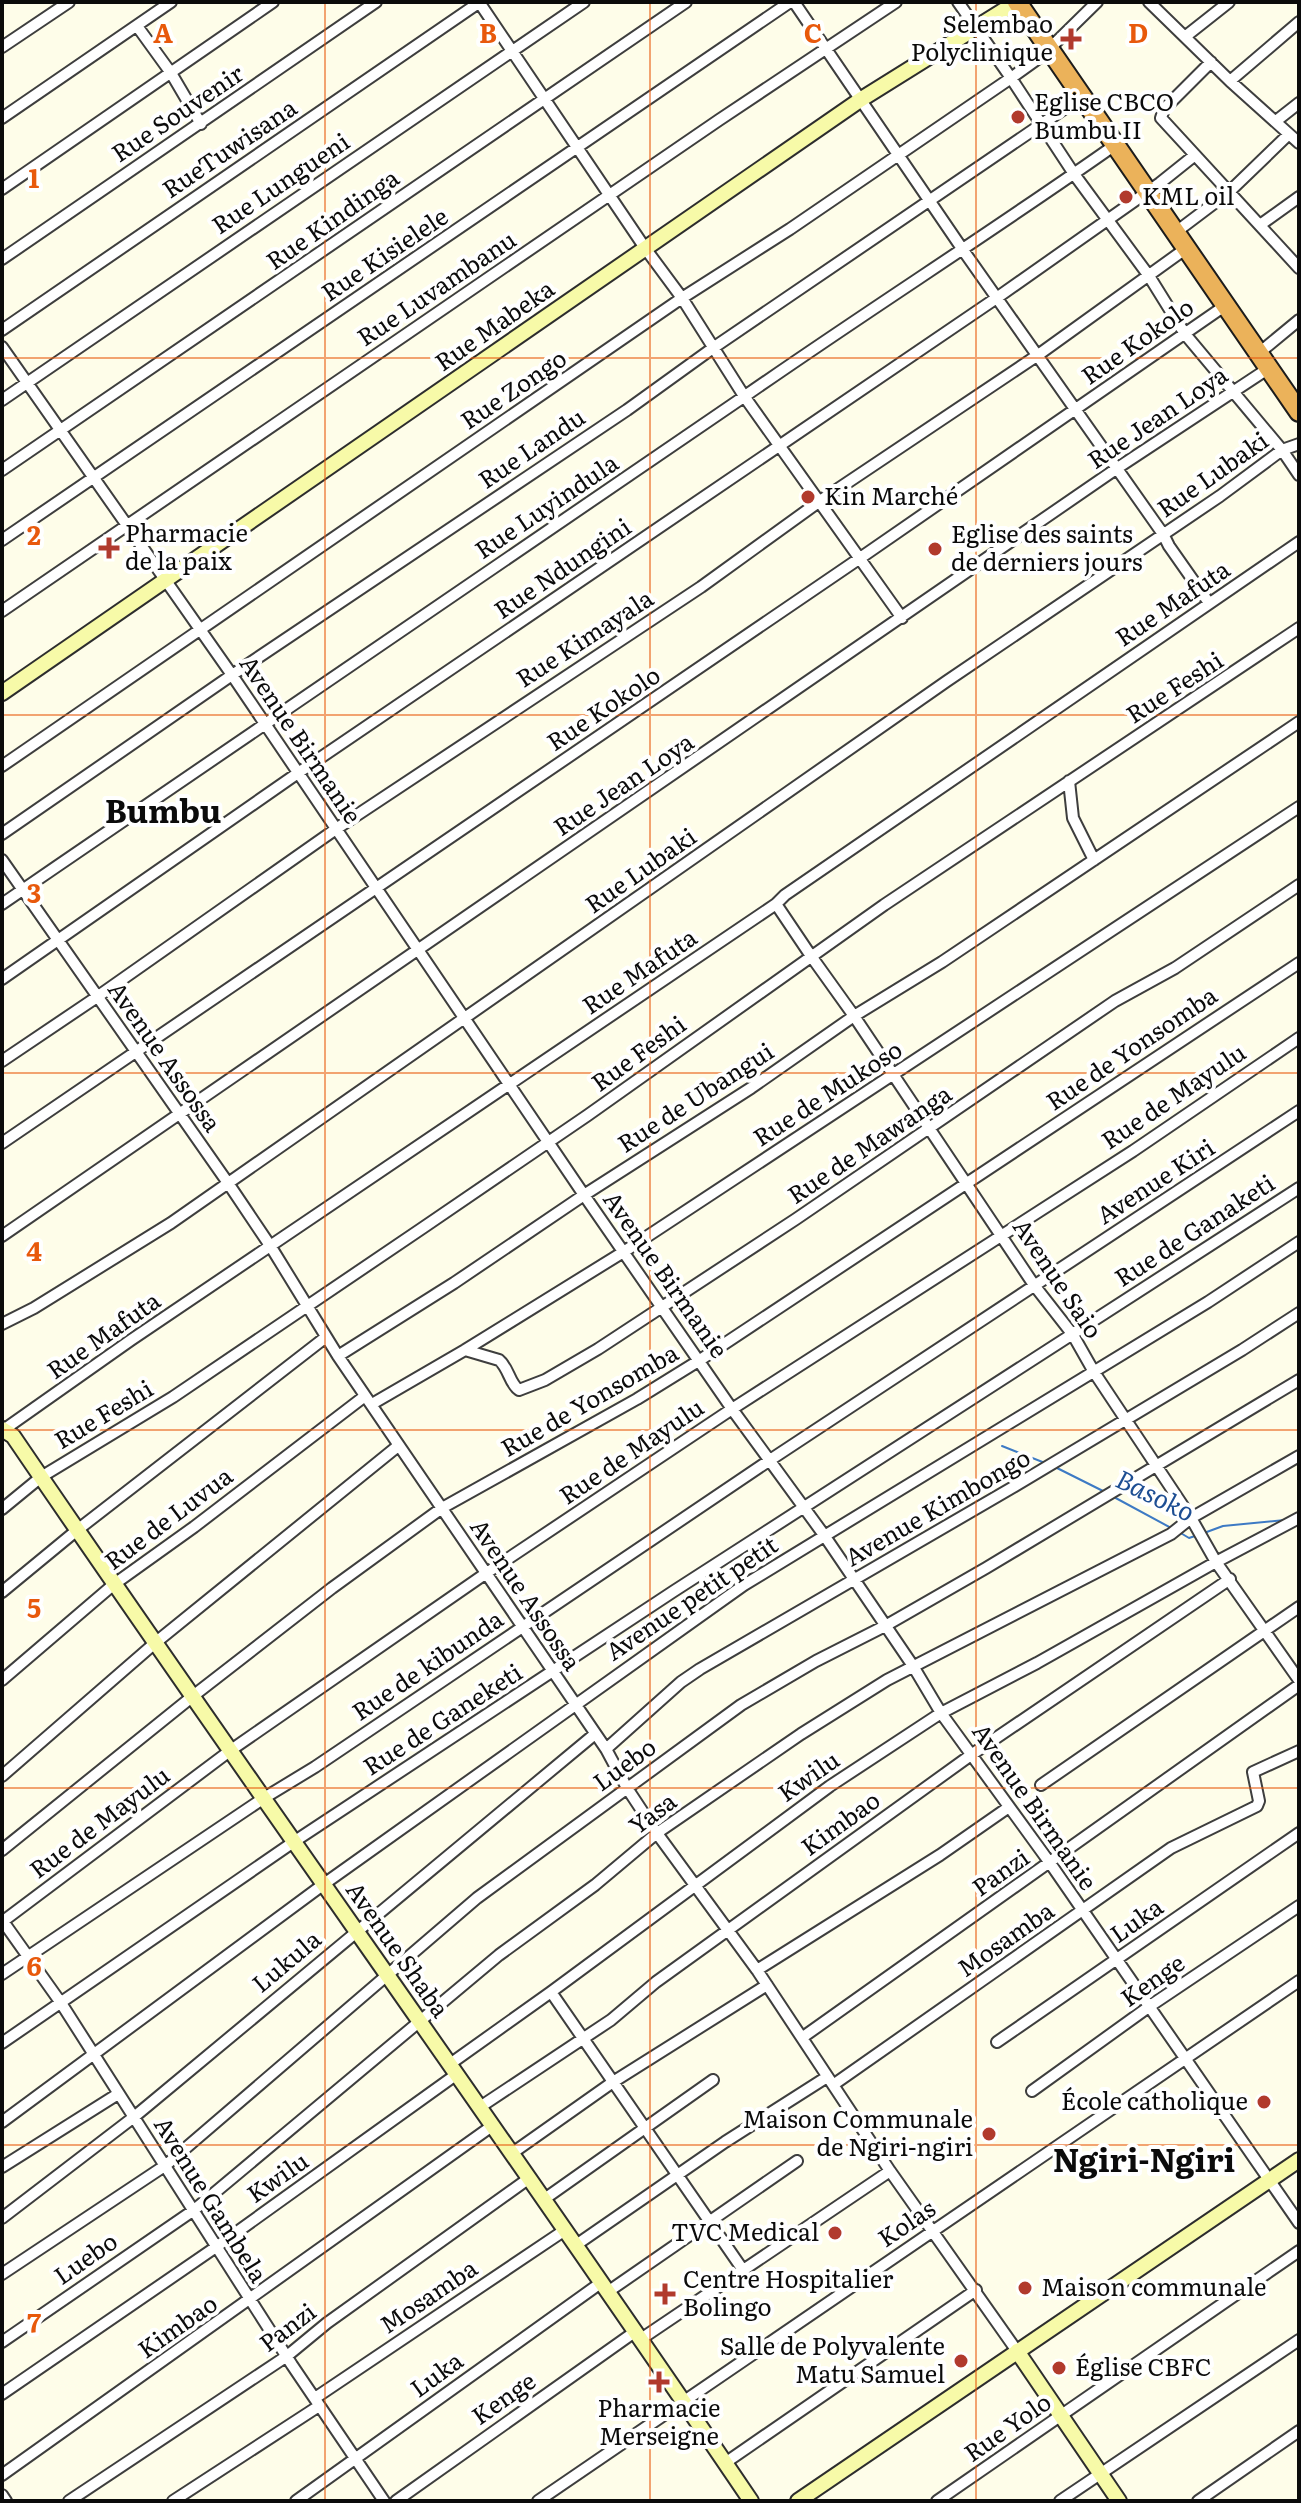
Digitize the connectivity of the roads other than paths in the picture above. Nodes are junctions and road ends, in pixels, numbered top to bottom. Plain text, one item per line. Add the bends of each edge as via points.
1 (69, 2) edge
2 (171, 2) edge
3 (273, 2) edge
4 (376, 2) edge
5 (479, 2) edge
6 (584, 2) edge
7 (686, 2) edge
8 (792, 2) edge
9 (896, 2) edge
10 (958, 2) edge
11 (1017, 2) edge
12 (1097, 2) edge
13 (1149, 2) edge
14 (1229, 2) edge
15 (1299, 22) edge
16 (137, 26) junction
17 (975, 29) junction
18 (1186, 36) junction
19 (2, 47) edge
20 (1049, 48) junction
21 (827, 49) junction
22 (512, 51) junction
23 (1211, 62) junction
24 (171, 73) junction
25 (1011, 78) junction
26 (1230, 81) junction
27 (1083, 96) junction
28 (545, 99) junction
29 (860, 100) junction
30 (1299, 103) edge
31 (2, 118) edge
32 (1276, 121) junction
33 (201, 124) junction
34 (1040, 125) junction
35 (1289, 134) junction
36 (1299, 143) edge
37 (1115, 145) junction
38 (577, 146) junction
39 (898, 154) junction
40 (1195, 155) junction
41 (1074, 174) junction
42 (2, 189) edge
43 (1146, 192) junction
44 (1229, 192) junction
45 (611, 194) junction
46 (1299, 197) edge
47 (930, 200) junction
48 (1105, 219) junction
49 (1260, 225) junction
50 (1182, 240) junction
51 (645, 248) junction
52 (963, 250) junction
53 (2, 259) edge
54 (1299, 268) edge
55 (1149, 276) junction
56 (998, 297) junction
57 (682, 298) junction
58 (1226, 305) junction
59 (1299, 320) edge
60 (2, 330) edge
61 (1185, 334) junction
62 (2, 347) edge
63 (713, 348) junction
64 (1038, 355) junction
65 (1264, 360) junction
66 (26, 384) junction
67 (1232, 392) junction
68 (744, 396) junction
69 (2, 400) edge
70 (1296, 400) edge
71 (1075, 411) junction
72 (60, 430) junction
73 (1299, 444) edge
74 (781, 446) junction
75 (1282, 450) junction
76 (1116, 469) junction
77 (2, 470) edge
78 (1299, 475) edge
79 (94, 478) junction
80 (820, 501) junction
81 (126, 525) junction
82 (1163, 534) junction
83 (2, 540) edge
84 (1299, 542) edge
85 (858, 560) junction
86 (165, 581) junction
87 (1209, 603) junction
88 (2, 611) edge
89 (902, 618) junction
90 (1299, 628) edge
91 (200, 629) junction
92 (232, 675) junction
93 (2, 693) edge
94 (1299, 722) edge
95 (264, 724) junction
96 (2, 766) edge
97 (298, 773) junction
98 (1073, 779) junction
99 (1299, 807) edge
100 (336, 829) junction
101 (2, 834) edge
102 (2, 860) edge
103 (1094, 860) junction
104 (1299, 885) edge
105 (375, 888) junction
106 (23, 890) junction
107 (2, 904) edge
108 (776, 904) junction
109 (59, 940) junction
110 (417, 949) junction
111 (811, 956) junction
112 (1299, 963) edge
113 (2, 979) edge
114 (97, 997) junction
115 (854, 1016) junction
116 (465, 1019) junction
117 (1299, 1038) edge
118 (136, 1052) junction
119 (2, 1061) edge
120 (893, 1075) junction
121 (508, 1085) junction
122 (1299, 1111) edge
123 (179, 1113) junction
124 (929, 1127) junction
125 (548, 1142) junction
126 (2, 1143) edge
127 (228, 1183) junction
128 (966, 1184) junction
129 (1299, 1188) edge
130 (584, 1195) junction
131 (1002, 1234) junction
132 (2, 1236) edge
133 (1299, 1242) edge
134 (271, 1247) junction
135 (625, 1251) junction
136 (1034, 1285) junction
137 (307, 1305) junction
138 (663, 1307) junction
139 (1299, 1313) edge
140 (2, 1324) edge
141 (1073, 1335) junction
142 (326, 1337) junction
143 (465, 1350) junction
144 (338, 1356) junction
145 (700, 1360) junction
146 (1094, 1372) junction
147 (1299, 1380) edge
148 (875, 1390) joint
149 (368, 1400) junction
150 (732, 1409) junction
151 (1126, 1418) junction
152 (3, 1430) edge
153 (398, 1446) junction
154 (1299, 1456) edge
155 (770, 1460) junction
156 (1157, 1467) junction
157 (41, 1477) junction
158 (442, 1508) junction
159 (804, 1508) junction
160 (2, 1509) edge
161 (1299, 1518) edge
162 (1191, 1523) junction
163 (76, 1531) junction
164 (824, 1535) junction
165 (1216, 1562) junction
166 (485, 1574) junction
167 (1230, 1579) junction
168 (854, 1580) junction
169 (113, 1585) junction
170 (2, 1592) edge
171 (1299, 1607) edge
172 (523, 1625) junction
173 (885, 1626) junction
174 (1265, 1630) junction
175 (155, 1643) junction
176 (913, 1666) junction
177 (553, 1671) junction
178 (2, 1680) edge
179 (1299, 1683) edge
180 (193, 1696) junction
181 (575, 1704) junction
182 (941, 1713) junction
183 (595, 1734) junction
184 (606, 1749) junction
185 (231, 1750) junction
186 (1299, 1751) edge
187 (971, 1755) junction
188 (2, 1776) edge
189 (1041, 1785) dead end
190 (627, 1788) junction
191 (264, 1798) junction
192 (1009, 1807) junction
193 (657, 1833) junction
194 (1299, 1833) edge
195 (295, 1841) junction
196 (2, 1850) edge
197 (1050, 1863) junction
198 (324, 1884) junction
199 (696, 1885) junction
200 (1299, 1906) edge
201 (1082, 1911) junction
202 (2, 1921) edge
203 (357, 1930) junction
204 (729, 1930) junction
205 (28, 1955) junction
206 (1117, 1959) junction
207 (757, 1970) junction
208 (2, 1974) edge
209 (388, 1974) junction
210 (1299, 1981) edge
211 (767, 1985) junction
212 (551, 1992) junction
213 (61, 2003) junction
214 (1150, 2006) junction
215 (421, 2022) junction
216 (803, 2037) junction
217 (584, 2039) junction
218 (997, 2042) dead end
219 (2, 2043) edge
220 (94, 2054) junction
221 (1185, 2058) junction
222 (453, 2069) junction
223 (713, 2080) dead end
224 (830, 2081) junction
225 (613, 2082) junction
226 (1032, 2091) dead end
227 (118, 2094) junction
228 (480, 2107) junction
229 (134, 2117) junction
230 (2, 2122) edge
231 (492, 2126) junction
232 (645, 2127) junction
233 (511, 2154) junction
234 (1299, 2160) edge
235 (797, 2161) dead end
236 (166, 2165) junction
237 (2, 2167) edge
238 (890, 2171) junction
239 (677, 2175) junction
240 (528, 2179) junction
241 (1270, 2180) junction
242 (543, 2200) junction
243 (194, 2210) junction
244 (2, 2218) edge
245 (711, 2222) junction
246 (1299, 2223) edge
247 (565, 2230) junction
248 (932, 2231) junction
249 (576, 2245) junction
250 (216, 2247) junction
251 (1299, 2251) edge
252 (743, 2270) junction
253 (2, 2274) edge
254 (606, 2286) junction
255 (976, 2290) junction
256 (250, 2300) junction
257 (638, 2335) junction
258 (1299, 2340) edge
259 (2, 2342) edge
260 (1017, 2351) junction
261 (287, 2356) junction
262 (2, 2394) edge
263 (317, 2402) junction
264 (684, 2403) junction
265 (1061, 2415) junction
266 (1299, 2431) edge
267 (356, 2459) junction
268 (725, 2463) junction
269 (1100, 2473) junction
270 (2, 2475) edge
271 (2, 2495) edge
272 (6, 2501) edge
273 (69, 2501) edge
274 (173, 2501) edge
275 (296, 2501) edge
276 (384, 2501) edge
277 (396, 2501) edge
278 (538, 2501) edge
279 (751, 2501) edge
280 (798, 2501) edge
281 (937, 2501) edge
282 (1060, 2501) edge
283 (1119, 2501) edge
284 (1198, 2501) edge

1 - 19 street
2 - 16 street
3 - 24 street
4 - 33 street, Rue Souvenir
5 - 22 street
5 - 60 street, RueTuwisana
6 - 22 street, Rue Lungueni
7 - 28 street, Rue Kindinga
8 - 21 street
8 - 38 street, Rue Kisielele
9 - 21 street, Rue Luvambanu
10 - 17 street
11 - 17 street, Rue Mabeka
11 - 20 highway
12 - 20 street, Rue Zongo
13 - 18 street
14 - 18 street
15 - 26 street
16 - 24 street
16 - 31 street
17 - 25 street
17 - 29 street, Rue Mabeka
18 - 23 street
20 - 25 street, Rue Zongo
20 - 27 highway
21 - 29 street
21 - 45 street, Rue Luvambanu
22 - 28 street
22 - 66 street, Rue Lungueni
23 - 26 street
23 - 40 street via 1161,114
24 - 33 street
24 - 42 street
25 - 34 street
25 - 39 street, Rue Zongo
26 - 32 street
27 - 34 street, Rue Landu
27 - 37 highway
28 - 38 street
28 - 72 street, Rue Kindinga
29 - 39 street
29 - 51 street, Rue Mabeka
30 - 32 street
32 - 35 street
33 - 53 street, Rue Souvenir
34 - 41 street
34 - 47 street, Rue Landu
35 - 36 street
35 - 44 street, Rue Kimayala
37 - 41 street, Rue Luyindula
37 - 43 highway
38 - 45 street
38 - 79 street, Rue Kisielele
39 - 47 street
39 - 57 street, Rue Zongo
40 - 43 street, Rue Ndungini
40 - 44 street
41 - 48 street
41 - 52 street, Rue Luyindula
43 - 48 street, Rue Ndungini
43 - 50 highway
44 - 49 street
44 - 50 street, Rue Kimayala
45 - 51 street
45 - 81 street, Rue Luvambanu
46 - 49 street
47 - 52 street
47 - 63 street, Rue Landu
48 - 55 street
48 - 56 street, Rue Ndungini
49 - 54 street
50 - 55 street, Rue Kimayala
50 - 58 highway
51 - 57 street
51 - 86 street, Rue Mabeka
52 - 56 street
52 - 68 street, Rue Luyindula
55 - 61 street
55 - 64 street, Rue Kimayala
56 - 64 street
56 - 74 street, Rue Ndungini
57 - 63 street
57 - 91 street, Rue Zongo
58 - 61 street, Rue Kokolo
58 - 65 highway
59 - 65 street, Rue Jean Loya
61 - 67 street
61 - 71 street, Rue Kokolo
62 - 66 street, Avenue Birmanie
63 - 68 street
63 - 92 street, Rue Landu
64 - 71 street
64 - 80 street, Rue Kimayala
65 - 67 street, Rue Jean Loya
65 - 70 highway
66 - 69 street, Rue Lungueni
66 - 72 street, Avenue Birmanie
67 - 75 street
67 - 76 street, Rue Jean Loya
68 - 74 street
68 - 95 street, Rue Luyindula
71 - 76 street
71 - 85 street, Rue Kokolo
72 - 77 street, Rue Kindinga
72 - 79 street, Avenue Birmanie
73 - 75 street, Rue Lubaki
74 - 80 street
74 - 97 street, Rue Ndungini
75 - 78 street
75 - 82 street, Rue Lubaki
76 - 82 street
76 - 89 street, Rue Jean Loya
79 - 81 street, Avenue Birmanie
79 - 83 street, Rue Kisielele
80 - 85 street
80 - 100 street, Rue Kimayala via 701,587
81 - 86 street, Avenue Birmanie
81 - 88 street, Rue Luvambanu
82 - 87 street
82 - 116 street, Rue Lubaki
84 - 87 street, Rue Mafuta
85 - 89 street
85 - 105 street, Rue Kokolo
86 - 91 street, Avenue Birmanie
86 - 93 street, Rue Mabeka
87 - 108 street, Rue Mafuta
89 - 110 street, Rue Jean Loya
90 - 98 street, Rue Feshi
91 - 92 street, Avenue Birmanie
91 - 96 street, Rue Zongo
92 - 95 street, Avenue Birmanie
92 - 101 street, Rue Landu
94 - 103 street
95 - 97 street, Avenue Birmanie
95 - 106 street, Rue Luyindula
97 - 100 street, Avenue Birmanie
97 - 109 street, Rue Ndungini
98 - 103 street via 1073,818
98 - 111 street, Rue Feshi
99 - 120 street, Rue de Mukoso
100 - 105 street, Avenue Birmanie
100 - 114 street, Rue Kimayala
102 - 106 street, Avenue Assossa
103 - 115 street, Rue de Ubangui
104 - 124 street, Rue de Mawanga
105 - 110 street, Avenue Birmanie
105 - 118 street, Rue Kokolo
106 - 107 street, Rue Luyindula
106 - 109 street, Avenue Assossa
108 - 111 street, Avenue Saio
108 - 121 street, Rue Mafuta
109 - 113 street, Rue Ndungini
109 - 114 street, Avenue Assossa
110 - 116 street, Avenue Birmanie
110 - 123 street, Rue Jean Loya
111 - 115 street, Avenue Saio
111 - 125 street, Rue Feshi
112 - 128 street, Rue de Yonsomba
114 - 118 street, Avenue Assossa
114 - 119 street, Rue Kimayala
115 - 120 street, Avenue Saio
115 - 130 street, Rue de Ubangui
116 - 121 street, Avenue Birmanie
116 - 127 street, Rue Lubaki
117 - 131 street, Rue de Mayulu
118 - 123 street, Avenue Assossa
118 - 126 street, Rue Kokolo
120 - 124 street, Avenue Saio
120 - 135 street, Rue de Mukoso
121 - 125 street, Avenue Birmanie
121 - 134 street, Rue Mafuta
122 - 136 street, Avenue Kiri
123 - 127 street, Avenue Assossa
123 - 132 street, Rue Jean Loya
124 - 128 street, Avenue Saio
124 - 138 street, Rue de Mawanga
125 - 130 street, Avenue Birmanie
125 - 137 street, Rue Feshi
127 - 134 street, Avenue Assossa
127 - 140 street, Rue Lubaki via 137,1245
128 - 131 street, Avenue Saio
128 - 145 street, Rue de Yonsomba
129 - 141 street, Rue de Ganaketi
130 - 135 street, Avenue Birmanie
130 - 144 street, Rue de Ubangui
131 - 136 street, Avenue Saio
131 - 150 street, Rue de Mayulu
133 - 146 street, Avenue petit petit
134 - 137 street, Avenue Assossa
134 - 152 street, Rue Mafuta
135 - 138 street, Avenue Birmanie
135 - 143 street, Rue de Mukoso
136 - 141 street, Avenue Saio
136 - 148 street, Avenue Kiri
137 - 142 street, Avenue Assossa
137 - 157 street, Rue Feshi via 173,1397
138 - 143 street, Rue de Mawanga via 524,1389 516,1388 499,1360
138 - 145 street, Avenue Birmanie
139 - 151 street, Avenue Kimbongo
141 - 146 street, Avenue Saio
141 - 159 street, Rue de Ganeketi
142 - 144 street, Avenue Assossa
142 - 163 street
143 - 149 street, Rue de Mukoso
144 - 149 street, Avenue Assossa
145 - 150 street, Avenue Birmanie
145 - 158 street, Rue de Yonsomba
146 - 151 street, Avenue Saio
146 - 164 street, Avenue petit petit
147 - 156 street, Luebo
148 - 155 street, Rue de kibunda
149 - 153 street, Avenue Assossa
149 - 169 street, Rue de Luvua
150 - 155 street, Avenue Birmanie
150 - 166 street, Rue de Mayulu
151 - 156 street, Avenue Saio
151 - 168 street, Avenue Kimbongo
152 - 157 street, Avenue Shaba via 13,1436
153 - 158 street, Avenue Assossa
153 - 175 street
154 - 162 street, Yasa
155 - 159 street, Avenue Birmanie
155 - 172 street, Rue de kibunda
156 - 162 street, Avenue Saio
156 - 173 street, Luebo
157 - 160 street, Rue Feshi
157 - 163 street, Avenue Shaba
158 - 166 street, Avenue Assossa
158 - 180 street, Rue de Yonsomba
159 - 164 street, Avenue Birmanie
159 - 177 street, Rue de Ganeketi
161 - 165 street, Kwilu
162 - 165 street, Avenue Saio
162 - 176 street, Yasa
163 - 169 street, Avenue Shaba
163 - 170 street
164 - 168 street, Avenue Birmanie
164 - 181 street, Avenue petit petit
165 - 167 street, Avenue Saio
165 - 182 street, Kwilu
166 - 172 street, Avenue Assossa
166 - 185 street, Rue de Mayulu
167 - 174 street, Avenue Saio
167 - 187 street, Kimbao
168 - 173 street, Avenue Birmanie
168 - 184 street, Avenue Kimbongo via 700,1669
169 - 175 street, Avenue Shaba
169 - 178 street, Rue de Luvua
171 - 174 street
172 - 177 street, Avenue Assossa
172 - 191 street, Rue de kibunda
173 - 176 street, Avenue Birmanie
173 - 190 street, Luebo via 741,1705
174 - 179 street, Avenue Saio
174 - 189 street
175 - 180 street, Avenue Shaba
175 - 188 street
176 - 182 street, Avenue Birmanie
176 - 193 street, Yasa via 801,1734
177 - 181 street, Avenue Assossa
177 - 195 street, Rue de Ganeketi
179 - 197 street, Panzi
180 - 185 street, Avenue Shaba
180 - 196 street, Rue de Yonsomba
181 - 183 street, Avenue Assossa
181 - 198 street, Avenue petit petit
182 - 187 street, Avenue Birmanie
182 - 199 street, Kwilu via 830,1786
183 - 184 street, Avenue Assossa
183 - 203 street, Lukula
184 - 190 street, Avenue Assossa
185 - 191 street, Avenue Shaba
185 - 202 street, Rue de Mayulu
186 - 201 street, Mosamba via 1253,1772 1257,1806 1171,1848
187 - 192 street, Avenue Birmanie
187 - 204 street, Kimbao
190 - 193 street, Avenue Assossa
190 - 209 street, Luebo via 477,1898
191 - 195 street, Avenue Shaba
191 - 205 street, Rue de kibunda
192 - 197 street, Avenue Birmanie
192 - 207 street
193 - 199 street, Avenue Assossa
193 - 215 street, Yasa
194 - 206 street, Luka
195 - 198 street, Avenue Shaba
195 - 213 street, Rue de Ganeketi
197 - 201 street, Avenue Birmanie
197 - 216 street, Panzi
198 - 203 street, Avenue Shaba
198 - 220 street, Avenue petit petit
199 - 204 street, Avenue Assossa
199 - 212 street, Kwilu
200 - 214 street, Kenge
201 - 206 street, Avenue Birmanie
201 - 224 street, Mosamba
202 - 205 street, Avenue Gambela
203 - 209 street, Avenue Shaba
203 - 229 street, Lukula
204 - 207 street, Avenue Assossa
204 - 217 street, Kimbao
205 - 208 street, Rue de kibunda
205 - 213 street, Avenue Gambela
206 - 214 street, Avenue Birmanie
206 - 218 street, Luka
207 - 211 street, Avenue Assossa
209 - 215 street, Avenue Shaba
209 - 236 street, Luebo
210 - 221 street, Kolas
211 - 216 street, Avenue Assossa
211 - 225 street
212 - 217 street
212 - 222 street, Kwilu
213 - 219 street, Rue de Ganeketi
213 - 220 street, Avenue Gambela
214 - 221 street, Avenue Birmanie
214 - 226 street, Kenge
215 - 222 street, Avenue Shaba
215 - 243 street, Yasa
216 - 224 street, Avenue Assossa
217 - 225 street
217 - 228 street, Kimbao
220 - 227 street, Avenue Gambela
220 - 230 street, Avenue petit petit
221 - 241 street, Avenue Birmanie
221 - 248 street, Kolas
222 - 228 street, Avenue Shaba
222 - 250 street, Kwilu
223 - 232 street
224 - 238 street, Avenue Assossa
224 - 239 street, Mosamba
225 - 232 street
225 - 233 street
227 - 229 street, Avenue Gambela
227 - 237 street
228 - 231 street, Avenue Shaba
229 - 236 street, Avenue Gambela
229 - 244 street, Lukula
231 - 233 street, Avenue Shaba
231 - 256 street, Kimbao
232 - 239 street
232 - 242 street
233 - 240 street, Avenue Shaba
234 - 241 street
235 - 245 street, Luka
236 - 243 street, Avenue Gambela
236 - 253 street, Luebo
238 - 248 street, Avenue Assossa
238 - 252 street, Kenge
239 - 245 street
239 - 249 street, Mosamba
240 - 242 street, Avenue Shaba
240 - 261 street, Panzi
241 - 246 street, Avenue Birmanie
241 - 260 street
242 - 247 street, Avenue Shaba
243 - 250 street, Avenue Gambela
243 - 259 street, Luebo
245 - 252 street
245 - 254 street, Luka
247 - 249 street, Avenue Shaba
247 - 263 street, Mosamba
248 - 255 street, Avenue Assossa
248 - 264 street, Kolas
249 - 254 street, Avenue Shaba
250 - 256 street, Avenue Gambela
250 - 262 street, Kwilu
251 - 265 street, Rue Yolo
252 - 257 street, Kenge
254 - 257 street, Avenue Shaba
254 - 267 street, Luka
255 - 260 street, Avenue Assossa
255 - 268 street
256 - 261 street, Avenue Gambela
256 - 270 street, Kimbao
257 - 264 street, Avenue Shaba
257 - 277 street, Kenge
258 - 269 street
260 - 265 street
260 - 280 street
261 - 263 street, Avenue Gambela
261 - 273 street, Panzi
263 - 267 street, Avenue Gambela
263 - 274 street, Mosamba
264 - 268 street, Avenue Shaba
264 - 278 street, Kolas
265 - 269 street
265 - 281 street, Rue Yolo
266 - 284 street
267 - 275 street, Luka
267 - 276 street, Avenue Gambela
268 - 279 street, Avenue Shaba
269 - 282 street
269 - 283 street
271 - 272 street

